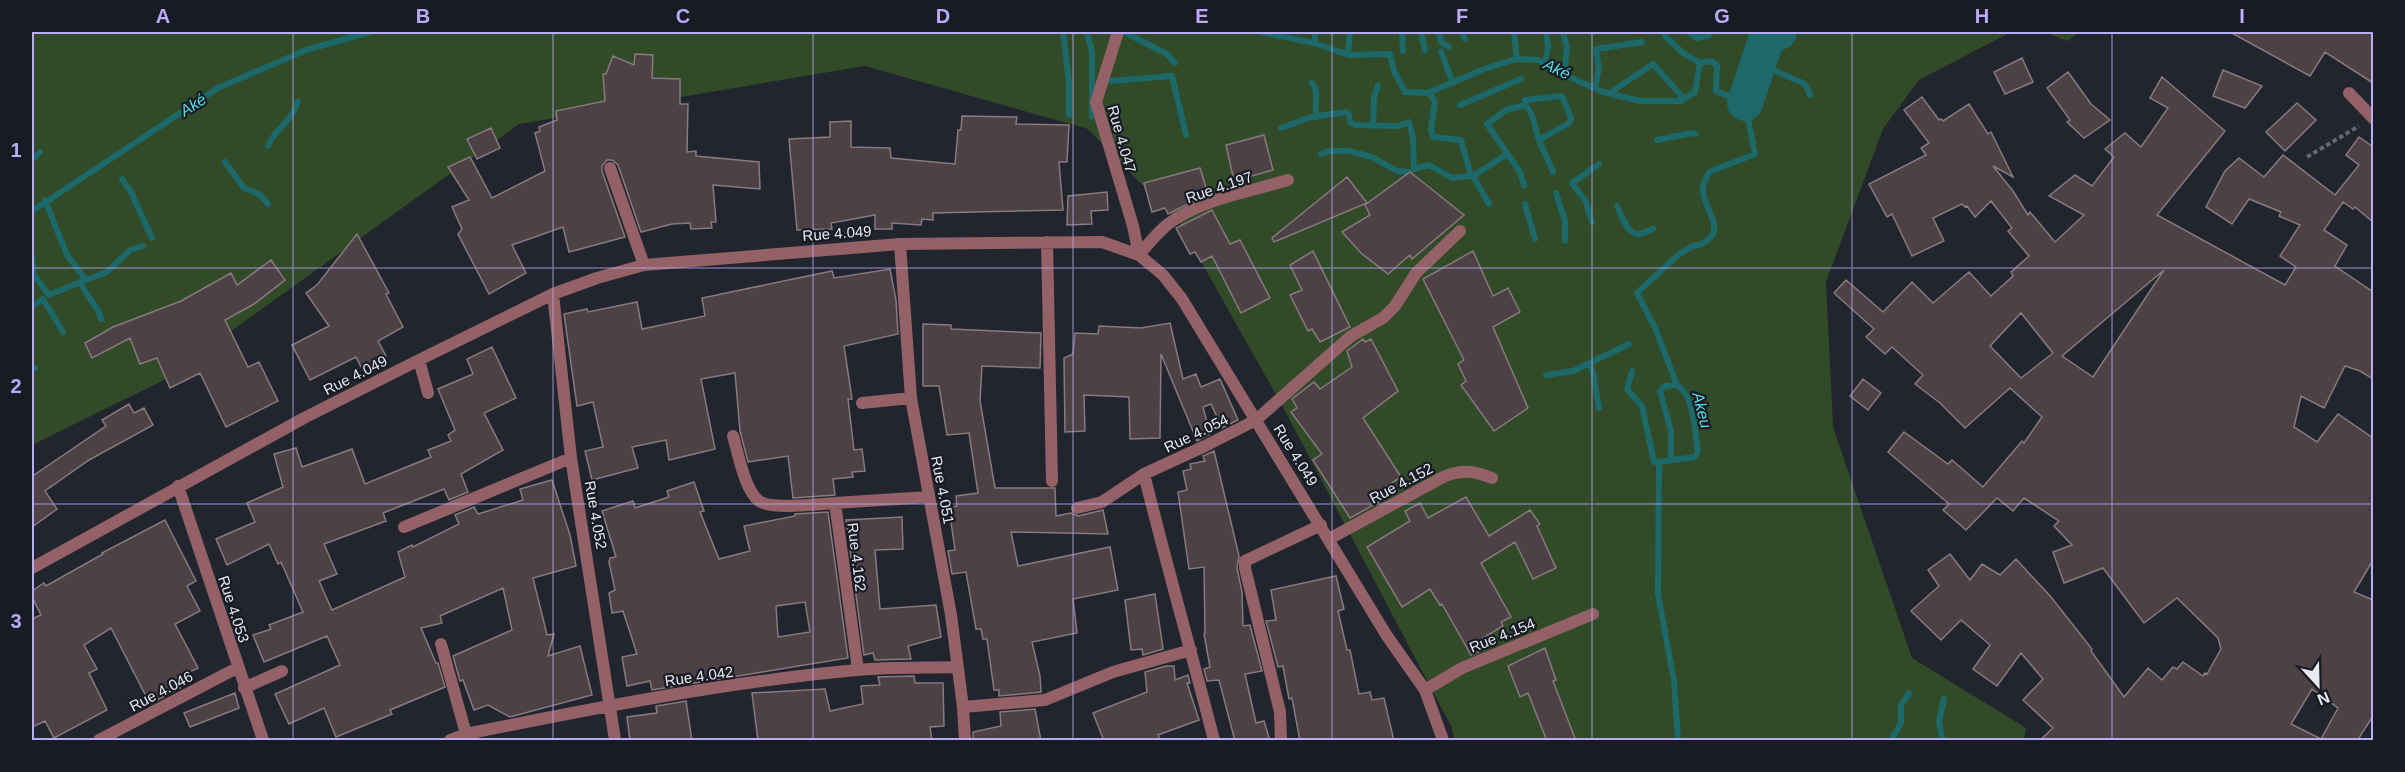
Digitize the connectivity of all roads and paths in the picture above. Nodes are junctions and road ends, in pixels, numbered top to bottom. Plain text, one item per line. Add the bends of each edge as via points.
1 (1118, 32) edge
2 (2349, 93) dead end
3 (2373, 118) edge
4 (2307, 157) dead end
5 (610, 168) dead end
6 (1288, 180) dead end
7 (1460, 231) dead end
8 (1047, 242) junction
9 (900, 244) junction
10 (1139, 255) junction
11 (644, 265) junction
12 (553, 294) junction
13 (419, 360) junction
14 (428, 393) dead end
15 (911, 398) junction
16 (862, 403) dead end
17 (1256, 420) junction
18 (733, 436) dead end
19 (571, 458) junction
20 (1144, 474) junction
21 (1492, 478) dead end
22 (1052, 481) dead end
23 (178, 486) junction
24 (928, 497) junction
25 (835, 504) junction
26 (1077, 508) dead end
27 (1321, 525) junction
28 (404, 527) dead end
29 (1329, 539) junction
30 (32, 568) edge
31 (1593, 614) dead end
32 (441, 644) dead end
33 (1191, 650) junction
34 (957, 666) junction
35 (237, 668) junction
36 (858, 670) junction
37 (282, 671) dead end
38 (244, 688) junction
39 (1425, 690) junction
40 (610, 704) junction
41 (963, 707) junction
42 (466, 734) junction
43 (99, 741) edge
44 (263, 741) edge
45 (450, 741) edge
46 (615, 741) edge
47 (965, 741) edge
48 (1214, 741) edge
49 (1281, 741) edge
50 (1443, 741) edge

1 - 10 street, Rue 4.047 via 1096,102
2 - 3 street
3 - 4 path
5 - 11 street
6 - 10 street, Rue 4.197 via 1196,209 1170,223
7 - 17 street, Rue 4.054 via 1416,273 1383,318 1350,336
8 - 9 street, Rue 4.049
8 - 10 street, Rue 4.049 via 1102,242
8 - 22 street
9 - 11 street, Rue 4.049
9 - 15 street, Rue 4.051
10 - 17 street, Rue 4.049 via 1164,275 1182,299
11 - 12 street, Rue 4.049
12 - 13 street, Rue 4.049
12 - 19 street, Rue 4.052
13 - 14 street
13 - 23 street, Rue 4.049
15 - 16 street
15 - 24 street, Rue 4.051
17 - 20 street, Rue 4.054
17 - 27 street, Rue 4.049
18 - 25 street via 752,493 761,503
19 - 28 street
19 - 40 street, Rue 4.052
20 - 26 street, Rue 4.054 via 1102,502
20 - 33 street via 1174,598
21 - 29 street, Rue 4.152 via 1472,471 1445,476
23 - 30 street, Rue 4.049
23 - 35 street, Rue 4.053
24 - 25 street, Rue 4.162
24 - 34 street, Rue 4.051
25 - 36 street, Rue 4.162
27 - 29 street, Rue 4.049
27 - 49 street via 1245,561 1280,712
29 - 39 street, Rue 4.049 via 1387,636
31 - 39 street, Rue 4.154 via 1462,668
32 - 42 street
33 - 41 street via 1113,672 1045,700
33 - 48 street
34 - 36 street, Rue 4.042
34 - 41 street, Rue 4.051
35 - 38 street, Rue 4.053
35 - 43 street, Rue 4.046
36 - 40 street, Rue 4.042
37 - 38 street
38 - 44 street, Rue 4.053
39 - 50 street, Rue 4.049
40 - 42 street, Rue 4.042
40 - 46 street, Rue 4.052
41 - 47 street, Rue 4.051
42 - 45 street, Rue 4.042

